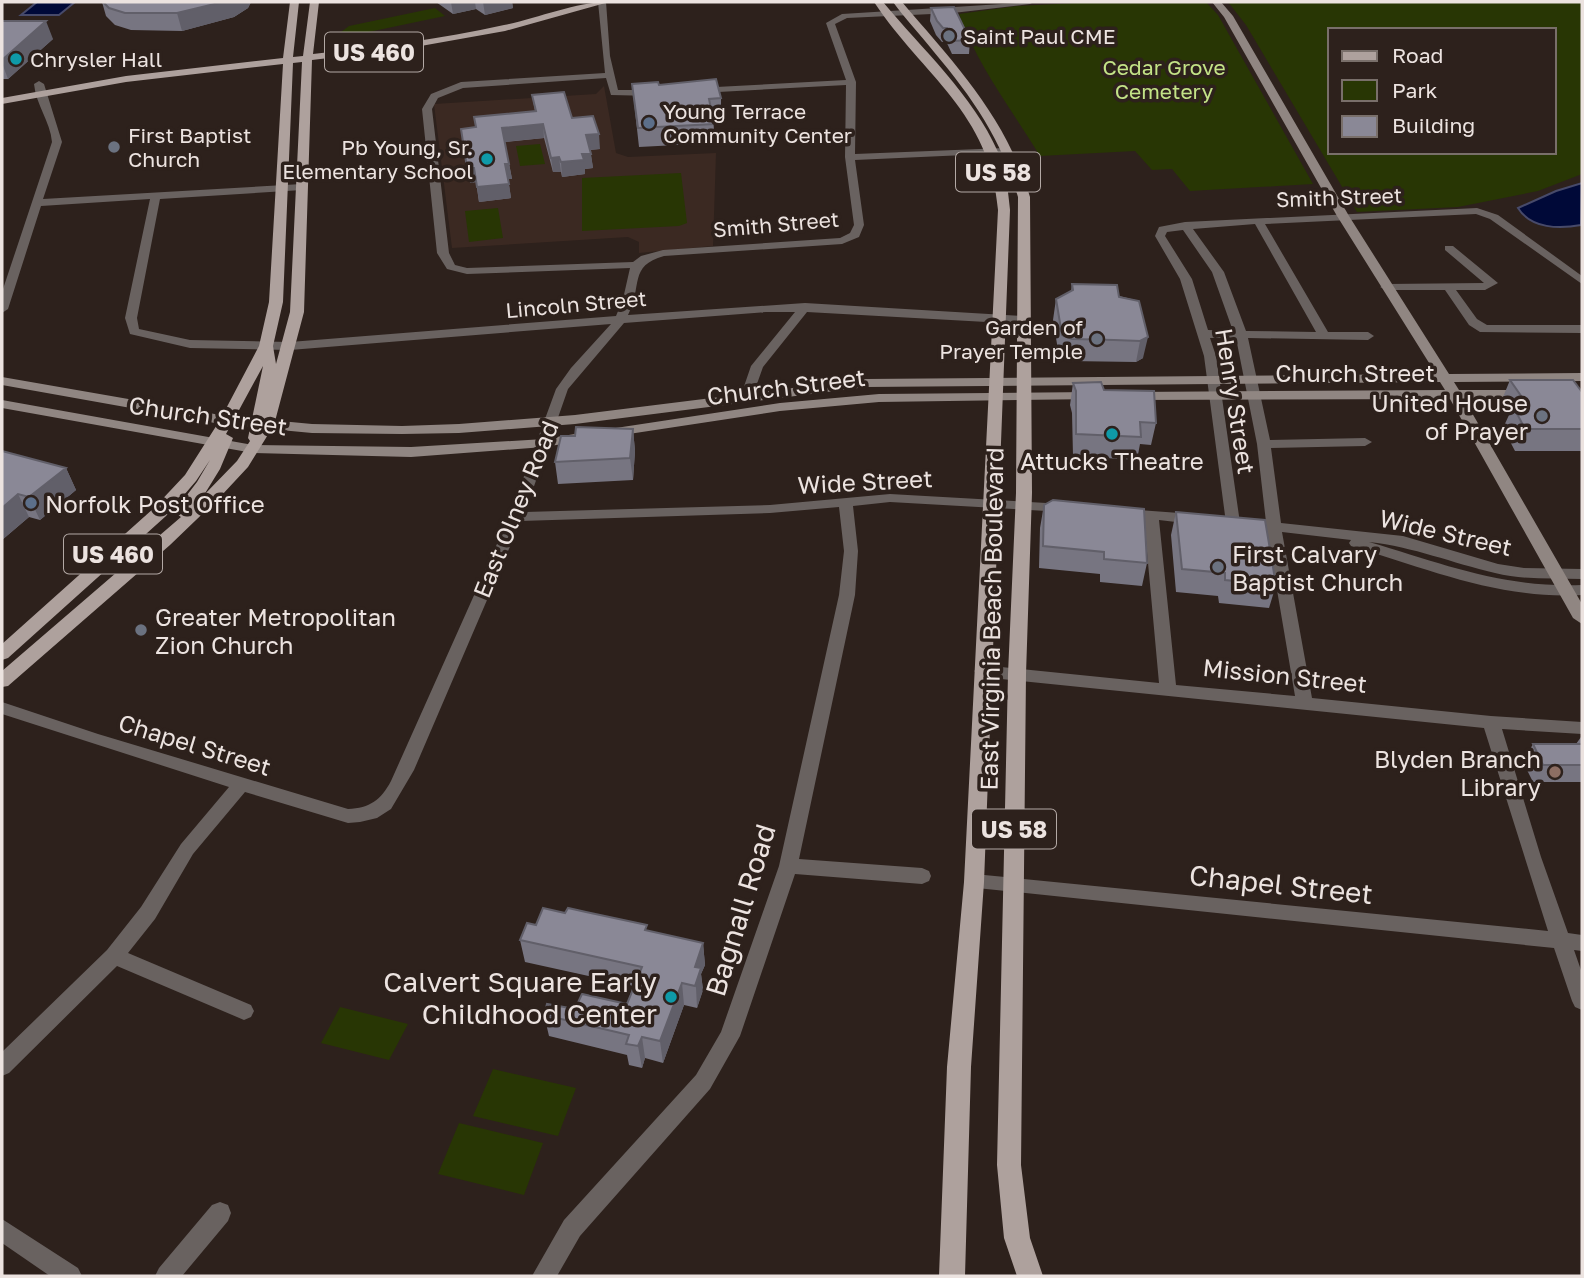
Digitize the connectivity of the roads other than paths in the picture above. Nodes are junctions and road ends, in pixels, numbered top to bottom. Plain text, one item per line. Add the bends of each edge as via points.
1 (294, 2) edge
2 (314, 2) edge
3 (584, 2) edge
4 (603, 2) edge
5 (878, 2) edge
6 (897, 2) edge
7 (1030, 2) edge
8 (1216, 2) edge
9 (906, 13) junction
10 (888, 14) junction
11 (308, 56) junction
12 (287, 57) junction
13 (610, 75) junction
14 (958, 76) junction
15 (941, 78) junction
16 (851, 82) junction
17 (39, 89) junction
18 (2, 91) edge
19 (690, 91) edge
20 (663, 92) edge
21 (2, 101) edge
22 (1011, 151) junction
23 (992, 152) junction
24 (850, 157) junction
25 (302, 187) junction
26 (283, 188) junction
27 (156, 195) junction
28 (37, 203) junction
29 (1343, 216) junction
30 (1258, 220) junction
31 (1185, 225) junction
32 (1449, 247) dead end
33 (636, 265) junction
34 (1582, 267) edge
35 (1570, 272) junction
36 (1582, 281) edge
37 (1386, 286) junction
38 (1448, 287) junction
39 (1001, 294) junction
40 (1024, 295) junction
41 (805, 307) junction
42 (2, 309) edge
43 (999, 319) junction
44 (621, 320) junction
45 (1023, 320) junction
46 (1582, 329) edge
47 (1204, 334) junction
48 (1241, 335) junction
49 (1324, 336) junction
50 (1368, 336) dead end
51 (266, 346) junction
52 (290, 346) junction
53 (1575, 377) edge
54 (1445, 378) junction
55 (1215, 379) junction
56 (1252, 379) junction
57 (2, 381) edge
58 (997, 388) junction
59 (1022, 388) junction
60 (774, 391) junction
61 (1579, 393) edge
62 (1454, 394) junction
63 (1540, 394) edge
64 (747, 395) junction
65 (1216, 395) junction
66 (1255, 395) junction
67 (2, 404) edge
68 (780, 407) junction
69 (228, 421) junction
70 (552, 421) junction
71 (262, 425) junction
72 (1365, 442) dead end
73 (544, 443) junction
74 (1264, 444) junction
75 (218, 445) junction
76 (253, 449) junction
77 (845, 501) junction
78 (989, 502) junction
79 (1024, 505) junction
80 (1082, 510) edge
81 (1110, 512) edge
82 (1151, 516) junction
83 (516, 517) junction
84 (1219, 521) junction
85 (1274, 527) junction
86 (1300, 528) junction
87 (164, 541) junction
88 (1558, 574) junction
89 (1582, 574) edge
90 (1575, 591) edge
91 (1582, 618) edge
92 (2, 654) edge
93 (982, 671) junction
94 (1017, 674) junction
95 (2, 681) edge
96 (1168, 688) junction
97 (1304, 702) junction
98 (2, 708) edge
99 (1491, 722) junction
100 (1582, 728) edge
101 (242, 783) junction
102 (376, 811) joint
103 (788, 866) junction
104 (922, 876) dead end
105 (974, 882) junction
106 (1014, 886) junction
107 (1562, 941) junction
108 (1582, 943) edge
109 (114, 956) junction
110 (1582, 1001) edge
111 (244, 1011) dead end
112 (2, 1066) edge
113 (220, 1213) dead end
114 (2, 1230) edge
115 (70, 1276) edge
116 (167, 1276) edge
117 (544, 1276) edge
118 (952, 1276) edge
119 (1030, 1276) edge

1 - 12 main road
2 - 11 main road
3 - 11 main road, US 460 via 436,35
4 - 11 main road, US 460 via 451,39
4 - 13 street
5 - 10 main road, East Virginia Beach Boulevard / US 58
6 - 9 main road, East Virginia Beach Boulevard / US 58
7 - 9 street
8 - 29 main road
9 - 10 street
9 - 14 main road, East Virginia Beach Boulevard / US 58
10 - 15 main road, East Virginia Beach Boulevard / US 58
10 - 16 street via 830,23
11 - 12 main road
11 - 25 main road, US 460
12 - 17 main road
12 - 26 main road
13 - 20 street via 614,93
13 - 33 street via 468,83 434,96 427,109 443,253 451,267 467,271
14 - 15 main road
14 - 22 main road, East Virginia Beach Boulevard / US 58
15 - 23 main road, East Virginia Beach Boulevard / US 58
16 - 19 street
16 - 24 street
17 - 18 main road
17 - 21 main road
17 - 28 street via 57,136
22 - 23 street
22 - 40 main road, East Virginia Beach Boulevard / US 58 via 1024,197
23 - 24 street
23 - 39 main road, East Virginia Beach Boulevard / US 58 via 1002,185
24 - 33 street, Smith Street via 859,225 855,235 842,241 653,255
25 - 26 street
25 - 52 main road, US 460 via 298,300
26 - 27 street
26 - 51 main road via 275,314
27 - 28 street
27 - 51 street, Lincoln Street via 131,318 134,331 190,344
28 - 42 street
29 - 30 street, Smith Street
29 - 35 street, Smith Street via 1468,210 1494,217
29 - 37 main road
30 - 31 street, Smith Street
30 - 49 street
31 - 47 street, Henry Street via 1163,229 1160,236 1186,279
31 - 48 street, Henry Street via 1218,272
32 - 38 street via 1492,283
33 - 44 street, East Olney Road
34 - 35 street
35 - 36 street
37 - 38 street
37 - 54 main road
38 - 46 street via 1473,322 1484,329
39 - 40 main road
39 - 43 main road, East Virginia Beach Boulevard / US 58
40 - 45 main road, East Virginia Beach Boulevard / US 58
41 - 43 street, Lincoln Street
41 - 44 street, Lincoln Street
41 - 64 street via 757,366
43 - 45 street, Lincoln Street
43 - 58 main road, East Virginia Beach Boulevard / US 58
44 - 52 street, Lincoln Street
44 - 70 street, East Olney Road via 569,376
45 - 59 main road, East Virginia Beach Boulevard / US 58
47 - 48 street
47 - 55 street, Henry Street
48 - 49 street
48 - 56 street, Henry Street
49 - 50 street
51 - 52 street, Lincoln Street
51 - 69 main road
51 - 71 main road via 270,368
52 - 71 main road, US 460
53 - 54 main road, Church Street
53 - 61 street
54 - 56 main road, Church Street
54 - 62 main road
55 - 56 main road, Church Street
55 - 59 main road, Church Street
55 - 65 street, Henry Street
56 - 66 street, Henry Street
57 - 69 main road, Church Street
58 - 59 main road, Church Street
58 - 60 main road, Church Street via 866,383
58 - 68 main road, Church Street
58 - 78 main road, East Virginia Beach Boulevard / US 58
59 - 65 main road, Church Street
59 - 79 main road, East Virginia Beach Boulevard / US 58
60 - 64 main road, Church Street
60 - 68 street
62 - 63 main road, Church Street
62 - 66 main road, Church Street
62 - 88 main road
64 - 70 main road, Church Street
65 - 66 main road, Church Street
65 - 84 street, Henry Street
66 - 74 street, Henry Street
67 - 75 main road, Church Street
68 - 73 main road, Church Street
69 - 71 main road, Church Street
69 - 75 main road via 228,432
70 - 71 main road, Church Street via 403,430
70 - 73 street, East Olney Road
71 - 76 main road, US 460
72 - 74 street
73 - 76 main road, Church Street via 411,452
73 - 83 street, East Olney Road
74 - 85 street, Henry Street
75 - 76 main road, Church Street
75 - 87 main road via 217,466 173,522
75 - 92 main road, US 460 via 160,512
76 - 87 main road, US 460 via 215,494
77 - 78 street, Wide Street
77 - 83 street, Wide Street via 770,509
77 - 103 street, Bagnall Road via 851,551 847,595
78 - 79 street, Wide Street
78 - 93 main road, East Virginia Beach Boulevard / US 58
79 - 80 street, Wide Street
79 - 94 main road, East Virginia Beach Boulevard / US 58
81 - 82 street, Wide Street
82 - 84 street, Wide Street
82 - 96 street
83 - 102 street, East Olney Road via 392,798
84 - 85 street, Wide Street
85 - 86 street, Wide Street
85 - 97 street, Henry Street
86 - 88 street, Wide Street via 1403,541 1497,569
86 - 90 street, Wide Street via 1495,585
87 - 95 main road, US 460
88 - 89 street, Wide Street
88 - 90 main road
90 - 91 main road
93 - 94 street, Mission Street
93 - 105 main road, East Virginia Beach Boulevard / US 58
94 - 96 street, Mission Street
94 - 106 main road, East Virginia Beach Boulevard / US 58
96 - 97 street, Mission Street
97 - 99 street, Mission Street
98 - 101 street, Chapel Street
99 - 100 street, Mission Street
99 - 107 street
101 - 102 street, Chapel Street via 348,816
101 - 109 street via 187,849 148,913
103 - 104 street
103 - 117 street, Bagnall Road via 730,1036 703,1082 572,1228
105 - 106 street, Chapel Street
105 - 118 main road, East Virginia Beach Boulevard / US 58 via 959,1067
106 - 107 street, Chapel Street
106 - 119 main road, East Virginia Beach Boulevard / US 58 via 1009,1165 1017,1238
107 - 108 street, Chapel Street
107 - 110 street
109 - 111 street
109 - 112 street
113 - 116 street
114 - 115 street

